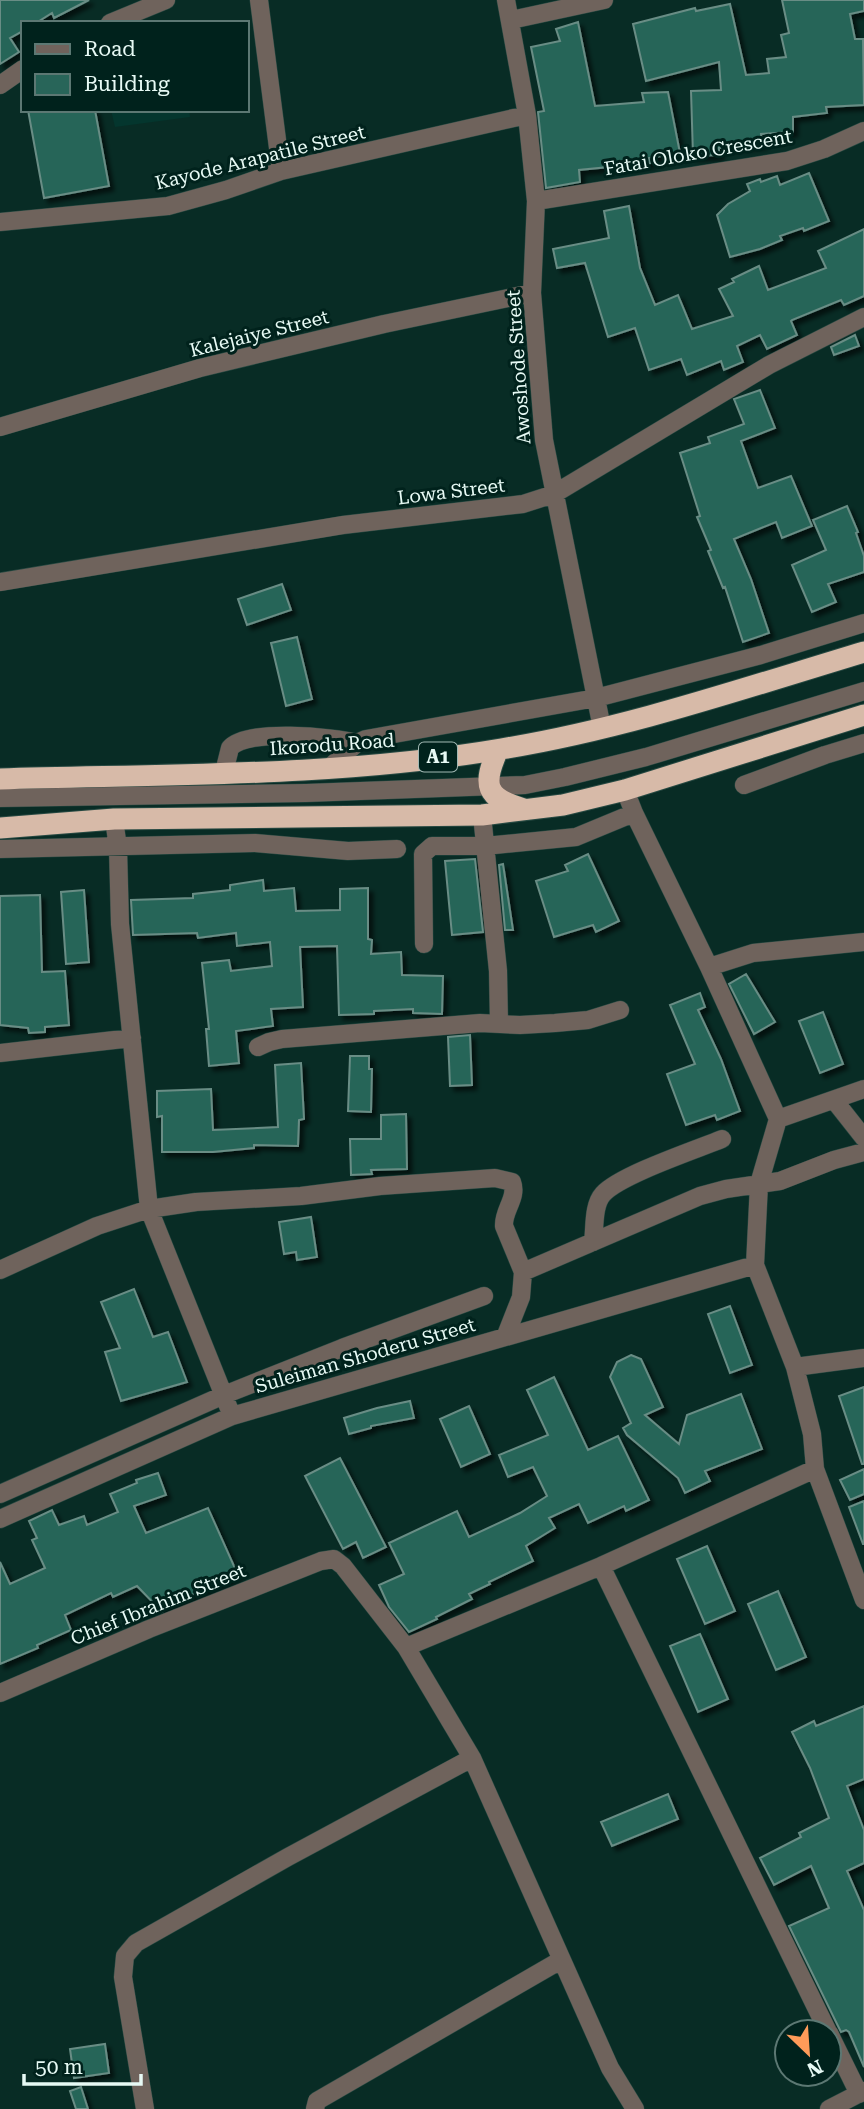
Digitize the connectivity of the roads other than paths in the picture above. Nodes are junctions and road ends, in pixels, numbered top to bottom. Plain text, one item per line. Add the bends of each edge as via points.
1 (166, 0) edge
2 (259, 0) edge
3 (506, 0) edge
4 (604, 0) edge
5 (511, 20) junction
6 (115, 21) edge
7 (21, 70) edge
8 (0, 85) edge
9 (527, 115) junction
10 (864, 131) edge
11 (281, 171) junction
12 (536, 201) junction
13 (0, 222) edge
14 (532, 293) junction
15 (864, 317) edge
16 (0, 426) edge
17 (554, 494) junction
18 (0, 582) edge
19 (864, 623) edge
20 (864, 652) edge
21 (864, 691) edge
22 (596, 698) junction
23 (864, 715) edge
24 (602, 728) junction
25 (357, 743) junction
26 (864, 743) edge
27 (498, 750) junction
28 (328, 769) junction
29 (224, 772) junction
30 (0, 779) edge
31 (744, 785) dead end
32 (490, 787) junction
33 (625, 790) junction
34 (0, 798) edge
35 (528, 810) junction
36 (634, 813) junction
37 (482, 816) junction
38 (114, 819) junction
39 (0, 828) edge
40 (485, 846) junction
41 (118, 848) junction
42 (0, 849) edge
43 (397, 849) dead end
44 (864, 942) edge
45 (424, 944) dead end
46 (709, 967) junction
47 (620, 1010) dead end
48 (499, 1023) junction
49 (132, 1038) junction
50 (258, 1047) dead end
51 (0, 1053) edge
52 (864, 1089) edge
53 (834, 1100) junction
54 (778, 1119) junction
55 (864, 1138) edge
56 (722, 1139) dead end
57 (864, 1152) edge
58 (759, 1184) junction
59 (149, 1209) junction
60 (593, 1242) junction
61 (755, 1265) junction
62 (0, 1270) edge
63 (523, 1272) junction
64 (484, 1296) dead end
65 (506, 1335) junction
66 (864, 1358) edge
67 (795, 1367) junction
68 (224, 1395) junction
69 (232, 1416) junction
70 (815, 1469) junction
71 (0, 1494) edge
72 (0, 1519) edge
73 (601, 1566) junction
74 (864, 1600) edge
75 (406, 1647) junction
76 (0, 1693) edge
77 (472, 1758) junction
78 (561, 1961) junction
79 (822, 2018) edge
80 (843, 2059) edge
81 (861, 2092) edge
82 (145, 2109) edge
83 (315, 2109) edge
84 (635, 2109) edge
85 (829, 2109) edge

1 - 6 street
2 - 11 street
3 - 5 street, Awoshode Street
4 - 5 street
5 - 9 street, Awoshode Street
7 - 8 street
9 - 11 street, Kayode Arapatile Street
9 - 12 street, Awoshode Street
10 - 12 street, Fatai Oloko Crescent via 787,161
11 - 13 street, Kayode Arapatile Street via 167,205
12 - 14 street, Awoshode Street
14 - 16 street, Kalejaiye Street via 200,368
14 - 17 street, Awoshode Street via 544,440
15 - 17 street, Lowa Street via 769,365
17 - 18 street, Lowa Street via 523,504 343,525
17 - 22 street, Awoshode Street
19 - 22 street
20 - 24 highway, Ikorodu Road / A1
21 - 32 street via 646,757 525,785
22 - 24 street, Awoshode Street
22 - 25 street
23 - 33 highway
24 - 27 highway, Ikorodu Road / A1
25 - 28 street
25 - 29 street via 327,737 240,740 230,748
26 - 31 street
27 - 28 highway, Ikorodu Road / A1
27 - 32 highway via 488,771
28 - 29 highway, Ikorodu Road / A1
29 - 30 highway, Ikorodu Road / A1
32 - 34 street
32 - 35 highway via 496,797
33 - 35 highway
33 - 36 street
35 - 37 highway
36 - 40 street via 576,837
36 - 46 street
37 - 38 highway
37 - 40 street
38 - 39 highway
38 - 41 street
40 - 45 street via 432,846 423,854
40 - 48 street
41 - 42 street
41 - 43 street via 286,844 348,851
41 - 49 street via 120,924
44 - 46 street via 753,953
46 - 54 street
47 - 48 street via 588,1020
48 - 50 street via 282,1040
49 - 51 street
49 - 59 street
52 - 53 street
53 - 54 street
53 - 55 street
54 - 58 street
56 - 60 street via 618,1182 601,1195
57 - 58 street
58 - 60 street via 700,1196
58 - 61 street
59 - 62 street via 97,1226
59 - 63 street via 380,1186 508,1180 514,1194 504,1226
59 - 68 street
60 - 63 street
61 - 65 street, Suleiman Shoderu Street
61 - 67 street
63 - 65 street via 520,1297
64 - 68 street
65 - 69 street, Suleiman Shoderu Street
66 - 67 street
67 - 70 street via 812,1434
68 - 69 street
68 - 71 street
69 - 72 street, Suleiman Shoderu Street
70 - 73 street
70 - 74 street
73 - 75 street
73 - 79 street
75 - 76 street, Chief Ibrahim Street via 334,1559 149,1629
75 - 77 street
77 - 78 street
77 - 82 street via 136,1943 125,1956 123,1978
78 - 83 street via 317,2101
78 - 84 street via 610,2068
80 - 81 street
81 - 85 street

